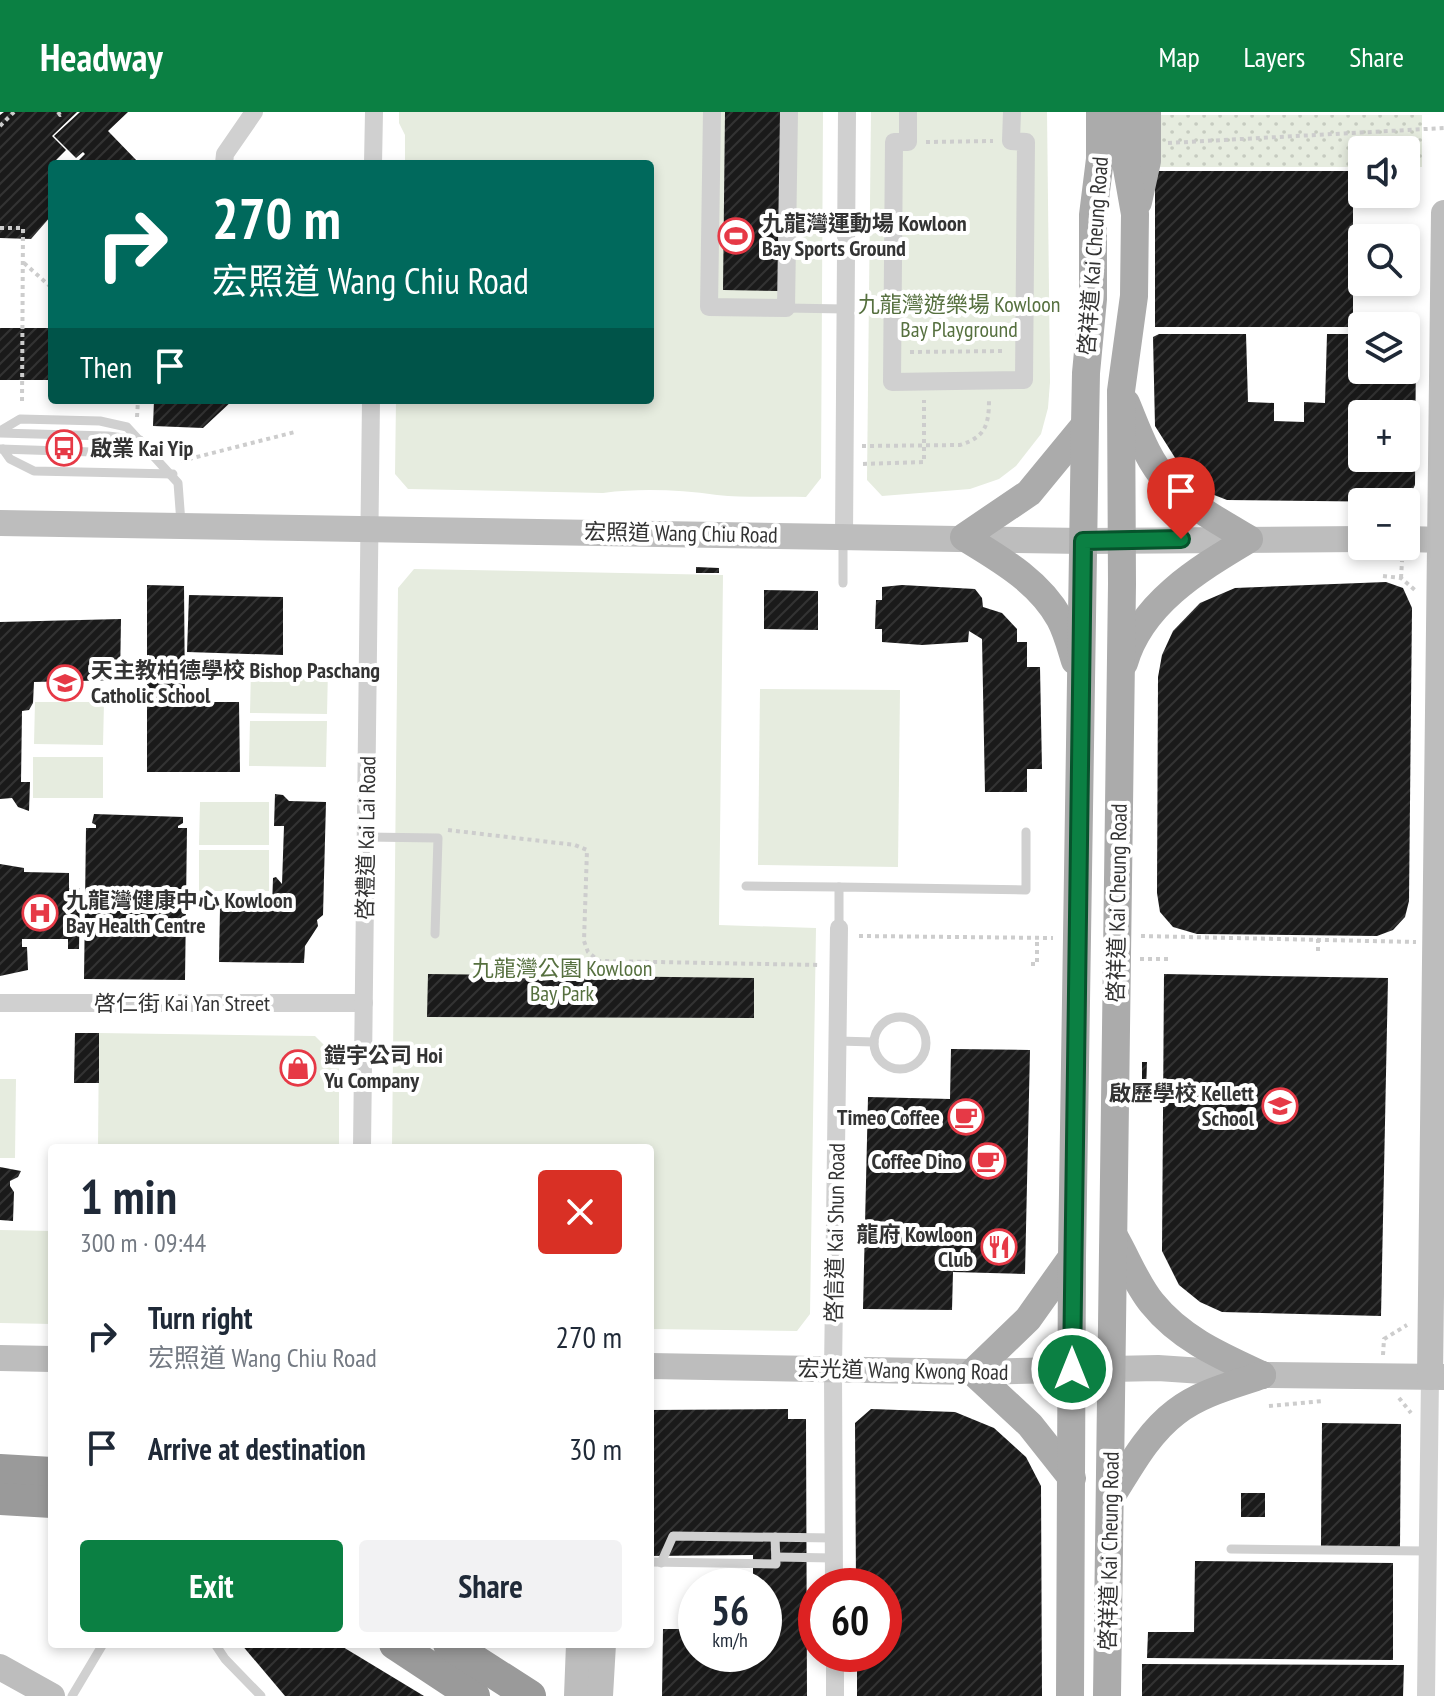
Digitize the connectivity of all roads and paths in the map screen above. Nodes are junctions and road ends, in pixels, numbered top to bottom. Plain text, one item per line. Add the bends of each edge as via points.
1 (14, 112) edge
2 (254, 112) edge
3 (374, 112) edge
4 (712, 112) edge
5 (789, 112) edge
6 (847, 112) edge
7 (908, 112) edge
8 (1012, 112) edge
9 (1081, 112) edge
10 (1100, 112) edge
11 (1126, 112) edge
12 (1147, 112) edge
13 (0, 126) edge
14 (1444, 128) edge
15 (1011, 141) junction
16 (908, 142) junction
17 (1154, 144) dead end
18 (224, 160) edge
19 (373, 160) edge
20 (1444, 213) edge
21 (1135, 214) junction
22 (1093, 215) junction
23 (0, 228) edge
24 (23, 263) junction
25 (48, 285) edge
26 (786, 308) junction
27 (845, 309) junction
28 (1443, 338) edge
29 (1024, 351) junction
30 (892, 352) junction
31 (1121, 391) junction
32 (138, 404) edge
33 (371, 404) edge
34 (989, 405) dead end
35 (924, 406) dead end
36 (22, 411) dead end
37 (137, 417) dead end
38 (1085, 425) junction
39 (0, 432) edge
40 (295, 432) dead end
41 (141, 440) junction
42 (868, 445) dead end
43 (924, 445) junction
44 (1, 449) edge
45 (154, 454) junction
46 (181, 461) dead end
47 (867, 464) dead end
48 (173, 474) junction
49 (0, 523) edge
50 (181, 526) junction
51 (369, 528) junction
52 (844, 536) junction
53 (964, 537) junction
54 (1249, 539) junction
55 (1348, 539) edge
56 (1420, 539) edge
57 (1121, 540) junction
58 (1442, 540) edge
59 (1083, 541) junction
60 (843, 583) dead end
61 (1120, 678) junction
62 (1082, 681) junction
63 (1440, 752) edge
64 (445, 830) dead end
65 (1026, 832) dead end
66 (366, 837) junction
67 (746, 886) dead end
68 (839, 887) junction
69 (839, 928) joint
70 (435, 934) dead end
71 (859, 936) dead end
72 (1138, 936) dead end
73 (1037, 938) junction
74 (1055, 938) dead end
75 (1318, 939) junction
76 (1420, 942) dead end
77 (1318, 953) dead end
78 (1137, 959) dead end
79 (1170, 959) dead end
80 (1031, 964) dead end
81 (823, 965) dead end
82 (0, 1003) edge
83 (364, 1003) junction
84 (837, 1041) junction
85 (874, 1042) junction
86 (362, 1144) edge
87 (1114, 1237) junction
88 (1072, 1257) junction
89 (0, 1358) edge
90 (48, 1359) edge
91 (654, 1366) edge
92 (1072, 1369) junction
93 (833, 1370) junction
94 (1112, 1370) junction
95 (973, 1372) junction
96 (1262, 1375) junction
97 (1437, 1377) edge
98 (1389, 1396) dead end
99 (1415, 1423) dead end
100 (0, 1470) edge
101 (48, 1473) edge
102 (1072, 1478) junction
103 (1110, 1497) junction
104 (0, 1499) edge
105 (48, 1502) edge
106 (775, 1537) junction
107 (834, 1538) junction
108 (1231, 1549) dead end
109 (1427, 1551) junction
110 (776, 1557) junction
111 (833, 1558) junction
112 (654, 1562) edge
113 (661, 1563) junction
114 (833, 1568) edge
115 (1436, 1591) edge
116 (101, 1648) edge
117 (218, 1648) edge
118 (401, 1648) edge
119 (455, 1648) edge
120 (579, 1648) edge
121 (603, 1648) edge
122 (0, 1667) edge
123 (835, 1672) edge
124 (52, 1696) edge
125 (72, 1696) edge
126 (261, 1696) edge
127 (474, 1696) edge
128 (530, 1696) edge
129 (577, 1696) edge
130 (600, 1696) edge
131 (835, 1696) edge
132 (1070, 1696) edge
133 (1107, 1696) edge
134 (1426, 1696) edge

1 - 13 path
2 - 18 street
3 - 19 street
4 - 26 street via 709,307
5 - 26 street
6 - 27 street
7 - 16 street
8 - 15 street
9 - 22 main road via 1081,160
10 - 22 main road, 啓祥道 Kai Cheung Road
11 - 21 main road, 啓祥道 Kai Cheung Road via 1126,163
12 - 21 main road via 1147,161
14 - 17 path
15 - 16 path
15 - 29 street via 1026,142
16 - 30 street via 894,142
20 - 28 street
21 - 31 main road, 啓祥道 Kai Cheung Road via 1134,296
22 - 38 main road, 啓祥道 Kai Cheung Road
23 - 24 path via 23,228
24 - 25 path
24 - 36 path
26 - 27 lane
27 - 52 street
28 - 58 street
29 - 30 path
29 - 30 street via 1024,380 892,382
31 - 54 main road via 1166,481 1204,513
31 - 57 main road, 啓祥道 Kai Cheung Road
32 - 37 path
33 - 51 street, 啓禮道 Kai Lai Road
34 - 43 path via 988,419 974,441
35 - 43 path
38 - 53 main road via 1029,493
38 - 59 main road, 啓祥道 Kai Cheung Road
39 - 41 lane
39 - 41 lane via 20,419 94,421 127,427
40 - 46 path
41 - 45 lane
42 - 43 path
43 - 47 path via 924,462
44 - 45 lane
44 - 48 lane via 34,471
45 - 48 lane
48 - 50 lane via 181,494
49 - 50 street, 宏照道 Wang Chiu Road
50 - 51 street, 宏照道 Wang Chiu Road
51 - 52 street, 宏照道 Wang Chiu Road
51 - 66 street, 啓禮道 Kai Lai Road
52 - 53 street, 宏照道 Wang Chiu Road
52 - 60 lane
53 - 59 street, 宏照道 Wang Chiu Road
53 - 62 main road via 1041,592 1061,620
54 - 55 street, 宏照道 Wang Chiu Road
54 - 57 street, 宏照道 Wang Chiu Road
54 - 61 main road via 1166,596 1129,646
56 - 58 street
57 - 59 street, 宏照道 Wang Chiu Road
57 - 61 main road, 啓祥道 Kai Cheung Road
58 - 63 street
59 - 62 main road, 啓祥道 Kai Cheung Road
61 - 87 main road, 啓祥道 Kai Cheung Road
62 - 88 main road, 啓祥道 Kai Cheung Road
63 - 97 street
64 - 81 path via 587,850 584,941 599,961
65 - 68 lane via 1026,890
66 - 70 lane via 438,838
66 - 83 street, 啓禮道 Kai Lai Road
67 - 68 lane
68 - 69 lane
69 - 84 street, 啓信道 Kai Shun Road
71 - 73 path
72 - 75 path
73 - 74 path
73 - 80 path via 1037,964
75 - 76 path
75 - 77 path
78 - 79 path
82 - 83 street, 啓仁街 Kai Yan Street
83 - 86 street, 啓禮道 Kai Lai Road
84 - 85 lane
84 - 93 street, 啓信道 Kai Shun Road
85 - 85 lane via 881,1025 896,1017 913,1019 927,1040 923,1057 901,1069 879,1058
87 - 94 main road, 啓祥道 Kai Cheung Road
87 - 96 main road via 1151,1302 1185,1335
88 - 92 main road, 啓祥道 Kai Cheung Road
88 - 95 main road via 1028,1319
89 - 90 street
91 - 93 street, 宏光道 Wang Kwong Road
92 - 94 street, 宏光道 Wang Kwong Road
92 - 95 street, 宏光道 Wang Kwong Road
92 - 102 main road, 啓祥道 Kai Cheung Road
93 - 95 street, 宏光道 Wang Kwong Road
93 - 107 street, 啓信道 Kai Shun Road
94 - 96 street, 宏光道 Wang Kwong Road
94 - 103 main road, 啓祥道 Kai Cheung Road
95 - 102 main road via 1030,1425
96 - 97 street, 宏光道 Wang Kwong Road
96 - 103 main road via 1210,1392 1177,1411 1150,1437
97 - 109 street
98 - 99 path via 1398,1397
100 - 101 highway
102 - 132 main road, 啓祥道 Kai Cheung Road
103 - 133 main road, 啓祥道 Kai Cheung Road
104 - 105 highway
106 - 107 lane
106 - 110 lane
106 - 113 lane via 673,1536
107 - 111 street, 啓信道 Kai Shun Road
108 - 109 lane
109 - 115 street
110 - 111 lane
110 - 113 lane via 776,1564
111 - 114 street, 啓信道 Kai Shun Road
112 - 113 lane
115 - 134 street
116 - 125 lane
117 - 126 lane
118 - 127 highway
119 - 128 highway
120 - 129 street
121 - 130 street
122 - 124 street
123 - 131 street

